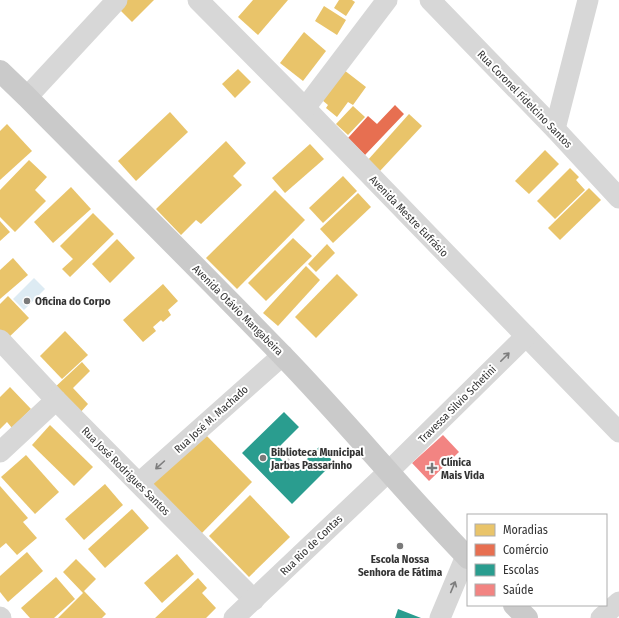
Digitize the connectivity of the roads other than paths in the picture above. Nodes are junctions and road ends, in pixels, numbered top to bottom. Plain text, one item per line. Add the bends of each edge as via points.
1 (117, 0) edge
2 (198, 0) edge
3 (386, 0) edge
4 (430, 0) edge
5 (588, 0) edge
6 (0, 71) edge
7 (27, 97) junction
8 (305, 108) junction
9 (555, 129) junction
10 (619, 198) edge
11 (526, 336) junction
12 (0, 340) edge
13 (283, 355) junction
14 (56, 400) junction
15 (619, 432) edge
16 (0, 452) edge
17 (388, 472) junction
18 (139, 484) junction
19 (467, 557) edge
20 (254, 600) junction
21 (619, 602) edge
22 (515, 606) edge
23 (234, 618) edge
24 (440, 618) edge
25 (526, 618) edge
26 (601, 618) edge

1 - 7 street
2 - 8 street, Avenida Mestre Eufrásio
3 - 8 street
4 - 9 street, Rua Coronel Fidelcino Santos
5 - 9 street
6 - 7 main road, Avenida Otávio Mangabeira
7 - 13 main road, Avenida Otávio Mangabeira
8 - 11 street, Avenida Mestre Eufrásio
9 - 10 street, Rua Coronel Fidelcino Santos
11 - 15 street, Avenida Mestre Eufrásio
17 -> 11 street, Travessa Silvio Schetini
12 - 14 street, Rua José Rodrigues Santos
13 - 17 main road, Avenida Otávio Mangabeira
13 -> 18 street, Rua José M. Machado
14 - 16 street
14 - 18 street, Rua José Rodrigues Santos
17 - 19 main road, Avenida Otávio Mangabeira
17 - 20 street, Rua Rio de Contas
18 - 20 street, Rua José Rodrigues Santos
24 -> 19 street
20 - 23 street, Rua Rio de Contas
21 - 26 street
22 - 25 main road

